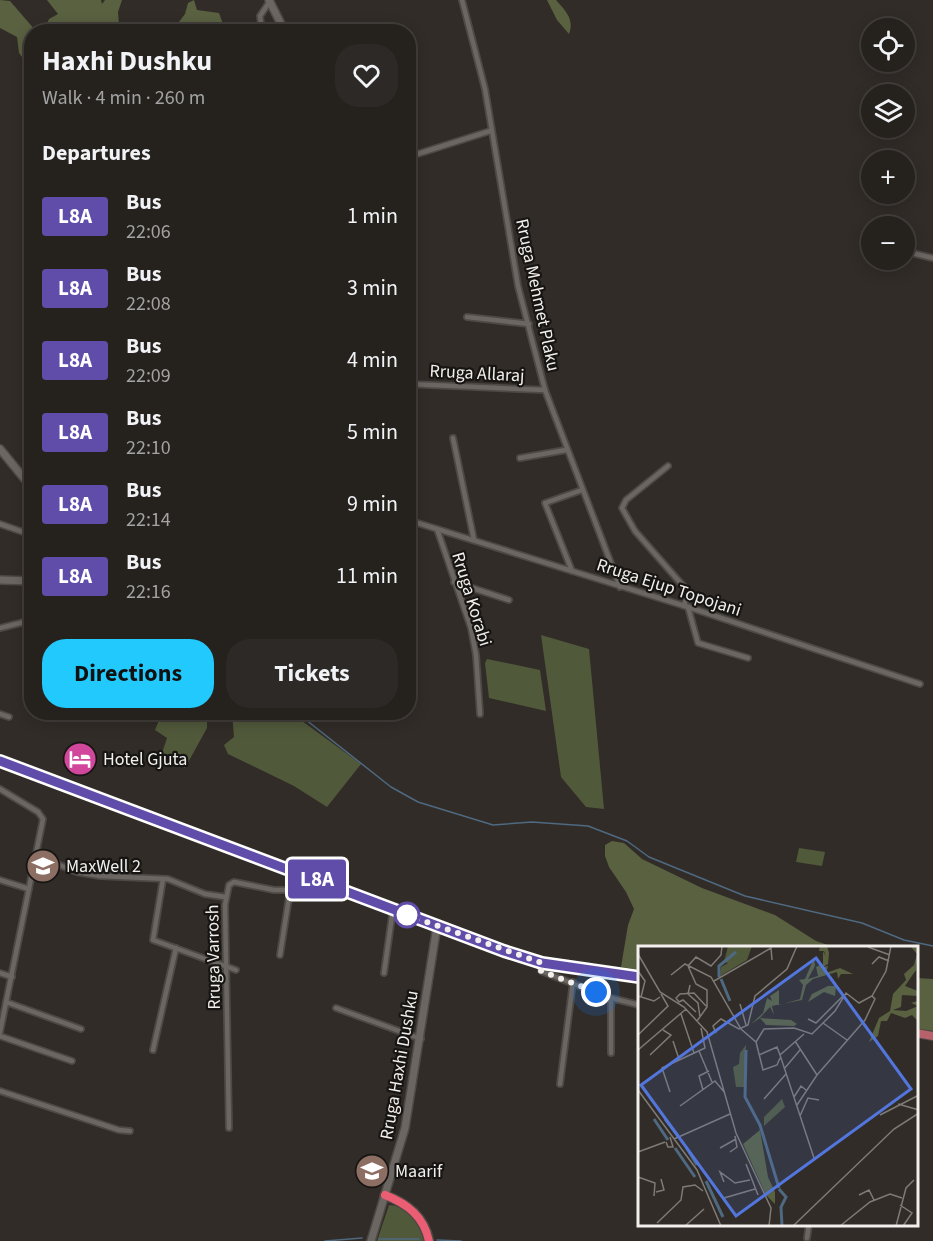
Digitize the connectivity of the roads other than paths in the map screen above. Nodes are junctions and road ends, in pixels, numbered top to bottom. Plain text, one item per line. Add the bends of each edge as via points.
1 (462, 0) edge
2 (269, 1) edge
3 (261, 24) edge
4 (281, 24) edge
5 (490, 130) junction
6 (416, 154) edge
7 (915, 254) edge
8 (933, 258) edge
9 (467, 317) dead end
10 (529, 324) junction
11 (416, 384) edge
12 (545, 390) junction
13 (453, 438) dead end
14 (0, 449) edge
15 (566, 450) junction
16 (520, 458) dead end
17 (668, 466) dead end
18 (24, 478) edge
19 (582, 490) junction
20 (416, 522) edge
21 (0, 524) edge
22 (436, 529) junction
23 (24, 532) edge
24 (474, 540) junction
25 (572, 571) junction
26 (0, 579) edge
27 (24, 580) edge
28 (453, 582) junction
29 (620, 586) junction
30 (509, 600) dead end
31 (686, 607) junction
32 (24, 622) edge
33 (0, 628) edge
34 (748, 658) dead end
35 (920, 684) dead end
36 (0, 714) edge
37 (480, 714) dead end
38 (9, 717) dead end
39 (0, 761) edge
40 (0, 789) edge
41 (37, 856) junction
42 (163, 879) junction
43 (0, 880) edge
44 (321, 880) junction
45 (29, 889) junction
46 (290, 891) junction
47 (225, 897) junction
48 (393, 909) junction
49 (437, 926) junction
50 (176, 948) junction
51 (280, 955) dead end
52 (542, 963) junction
53 (227, 966) junction
54 (236, 970) dead end
55 (0, 973) edge
56 (384, 973) dead end
57 (12, 977) junction
58 (638, 977) edge
59 (573, 982) junction
60 (608, 998) junction
61 (6, 1002) junction
62 (638, 1005) edge
63 (336, 1008) dead end
64 (1, 1019) edge
65 (81, 1029) dead end
66 (918, 1032) edge
67 (0, 1034) edge
68 (933, 1036) edge
69 (421, 1039) junction
70 (153, 1050) dead end
71 (611, 1053) dead end
72 (72, 1061) dead end
73 (560, 1084) dead end
74 (0, 1091) edge
75 (230, 1128) dead end
76 (130, 1131) dead end
77 (384, 1198) junction
78 (809, 1226) edge
79 (807, 1238) dead end
80 (371, 1241) edge
81 (427, 1241) edge

1 - 5 street, Rruga Mehmet Plaku via 485,89
2 - 3 street via 260,16
2 - 4 street
5 - 6 street
5 - 10 street, Rruga Mehmet Plaku via 518,286
7 - 8 street
9 - 10 street
10 - 12 street, Rruga Mehmet Plaku
11 - 12 street, Rruga Allaraj
12 - 15 street, Rruga Mehmet Plaku
13 - 24 street
14 - 18 street
15 - 16 street
15 - 19 street, Rruga Mehmet Plaku
17 - 31 street via 623,502 622,508 634,531 686,588
19 - 25 street via 544,503
19 - 29 street, Rruga Mehmet Plaku
20 - 22 street, Rruga Ejup Topojani
21 - 23 street
22 - 24 street, Rruga Ejup Topojani
22 - 28 street, Rruga Korabi
24 - 25 street, Rruga Ejup Topojani
25 - 29 street, Rruga Ejup Topojani
26 - 27 street
28 - 30 street
28 - 37 street, Rruga Korabi via 471,628
29 - 31 street, Rruga Ejup Topojani
31 - 34 street via 698,643
31 - 35 street, Rruga Ejup Topojani
32 - 33 street
36 - 38 street
39 - 44 main road
40 - 41 street via 42,816
41 - 42 street via 77,872
41 - 45 street
42 - 47 street
42 - 50 street via 153,940
43 - 45 street
44 - 46 street, Rruga Varrosh via 313,890
44 - 48 main road
45 - 57 street
46 - 47 street, Rruga Varrosh via 233,882
46 - 51 street
47 - 53 street, Rruga Varrosh
48 - 49 main road
48 - 56 street
49 - 52 main road
49 - 69 street, Rruga Haxhi Dushku
50 - 53 street
50 - 70 street
52 - 58 main road
52 - 59 street via 541,971
53 - 54 street
53 - 75 street, Rruga Varrosh
55 - 57 street
57 - 61 street
59 - 60 street
59 - 73 street
60 - 62 street
60 - 71 street
61 - 64 street
61 - 65 street
63 - 69 street
64 - 67 street
66 - 68 main road
67 - 72 street
69 - 77 street, Rruga Haxhi Dushku via 405,1128
74 - 76 street
77 - 80 street, Rruga Haxhi Dushku
77 - 81 highway via 413,1210 423,1222
78 - 79 street

